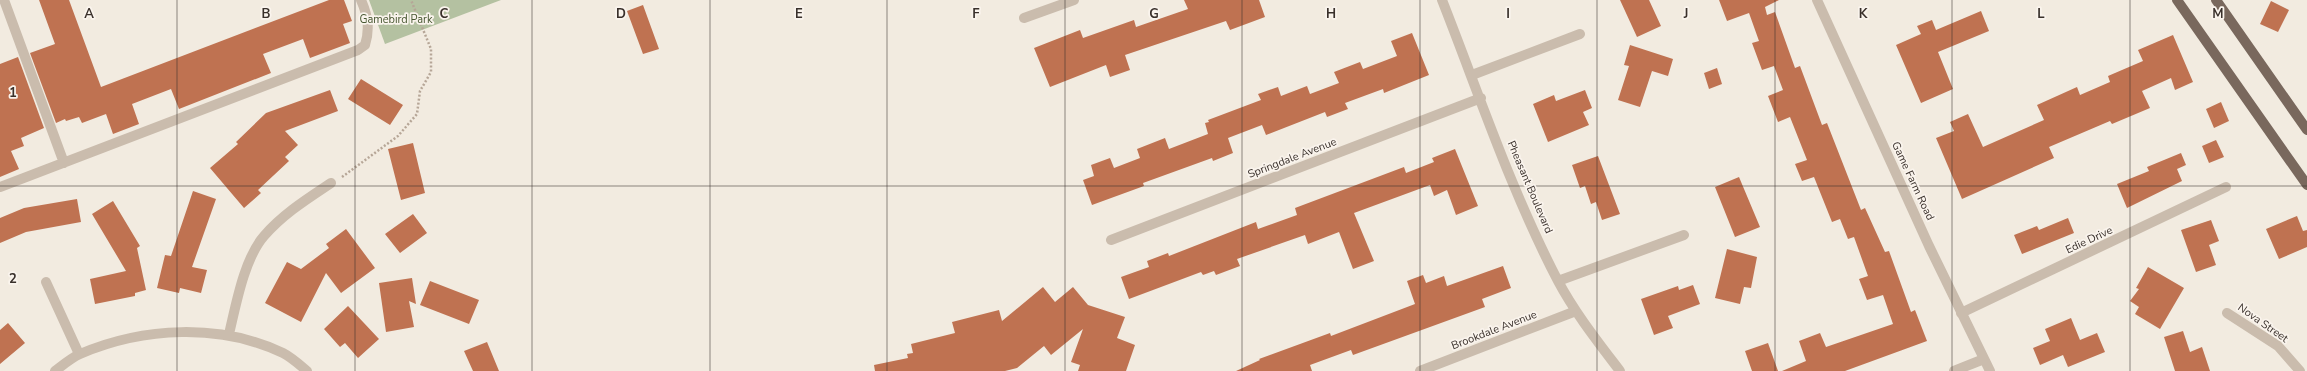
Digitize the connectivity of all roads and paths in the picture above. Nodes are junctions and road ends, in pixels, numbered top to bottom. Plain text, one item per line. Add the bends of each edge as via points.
1 (4, 0) edge
2 (362, 0) edge
3 (411, 0) edge
4 (1074, 0) edge
5 (1442, 0) edge
6 (1817, 0) edge
7 (2177, 0) edge
8 (2216, 0) edge
9 (1024, 18) dead end
10 (1580, 34) dead end
11 (1472, 75) junction
12 (1481, 98) junction
13 (2307, 130) edge
14 (64, 163) junction
15 (331, 183) joint
16 (2307, 186) edge
17 (0, 187) edge
18 (2226, 188) dead end
19 (1684, 235) dead end
20 (1112, 240) dead end
21 (1558, 281) junction
22 (46, 282) dead end
23 (1576, 311) junction
24 (2227, 313) dead end
25 (1961, 314) junction
26 (229, 334) junction
27 (79, 354) junction
28 (1984, 359) junction
29 (55, 371) edge
30 (307, 371) edge
31 (1420, 371) edge
32 (1620, 371) edge
33 (1954, 371) edge
34 (1990, 371) edge
35 (2300, 371) edge

1 - 14 street
2 - 14 street via 368,16 369,34 365,45 358,50
3 - 15 path via 431,49 431,72 420,91 417,114 398,136
4 - 9 street
5 - 11 street, Pheasant Boulevard
6 - 25 street, Game Farm Road
7 - 16 main road
8 - 13 main road
10 - 11 street
11 - 12 street, Pheasant Boulevard
12 - 20 street, Springdale Avenue
12 - 21 street, Pheasant Boulevard via 1525,211
14 - 17 street
15 - 26 street via 288,212 263,237 243,276
18 - 25 street, Edie Drive
19 - 21 street
21 - 23 street, Pheasant Boulevard
22 - 27 street
23 - 31 street, Brookdale Avenue
23 - 32 street, Pheasant Boulevard
24 - 35 street, Nova Street via 2278,346
25 - 28 street, Game Farm Road
26 - 27 street via 182,332 133,337
26 - 30 street via 284,353
27 - 29 street
28 - 33 street
28 - 34 street, Game Farm Road

